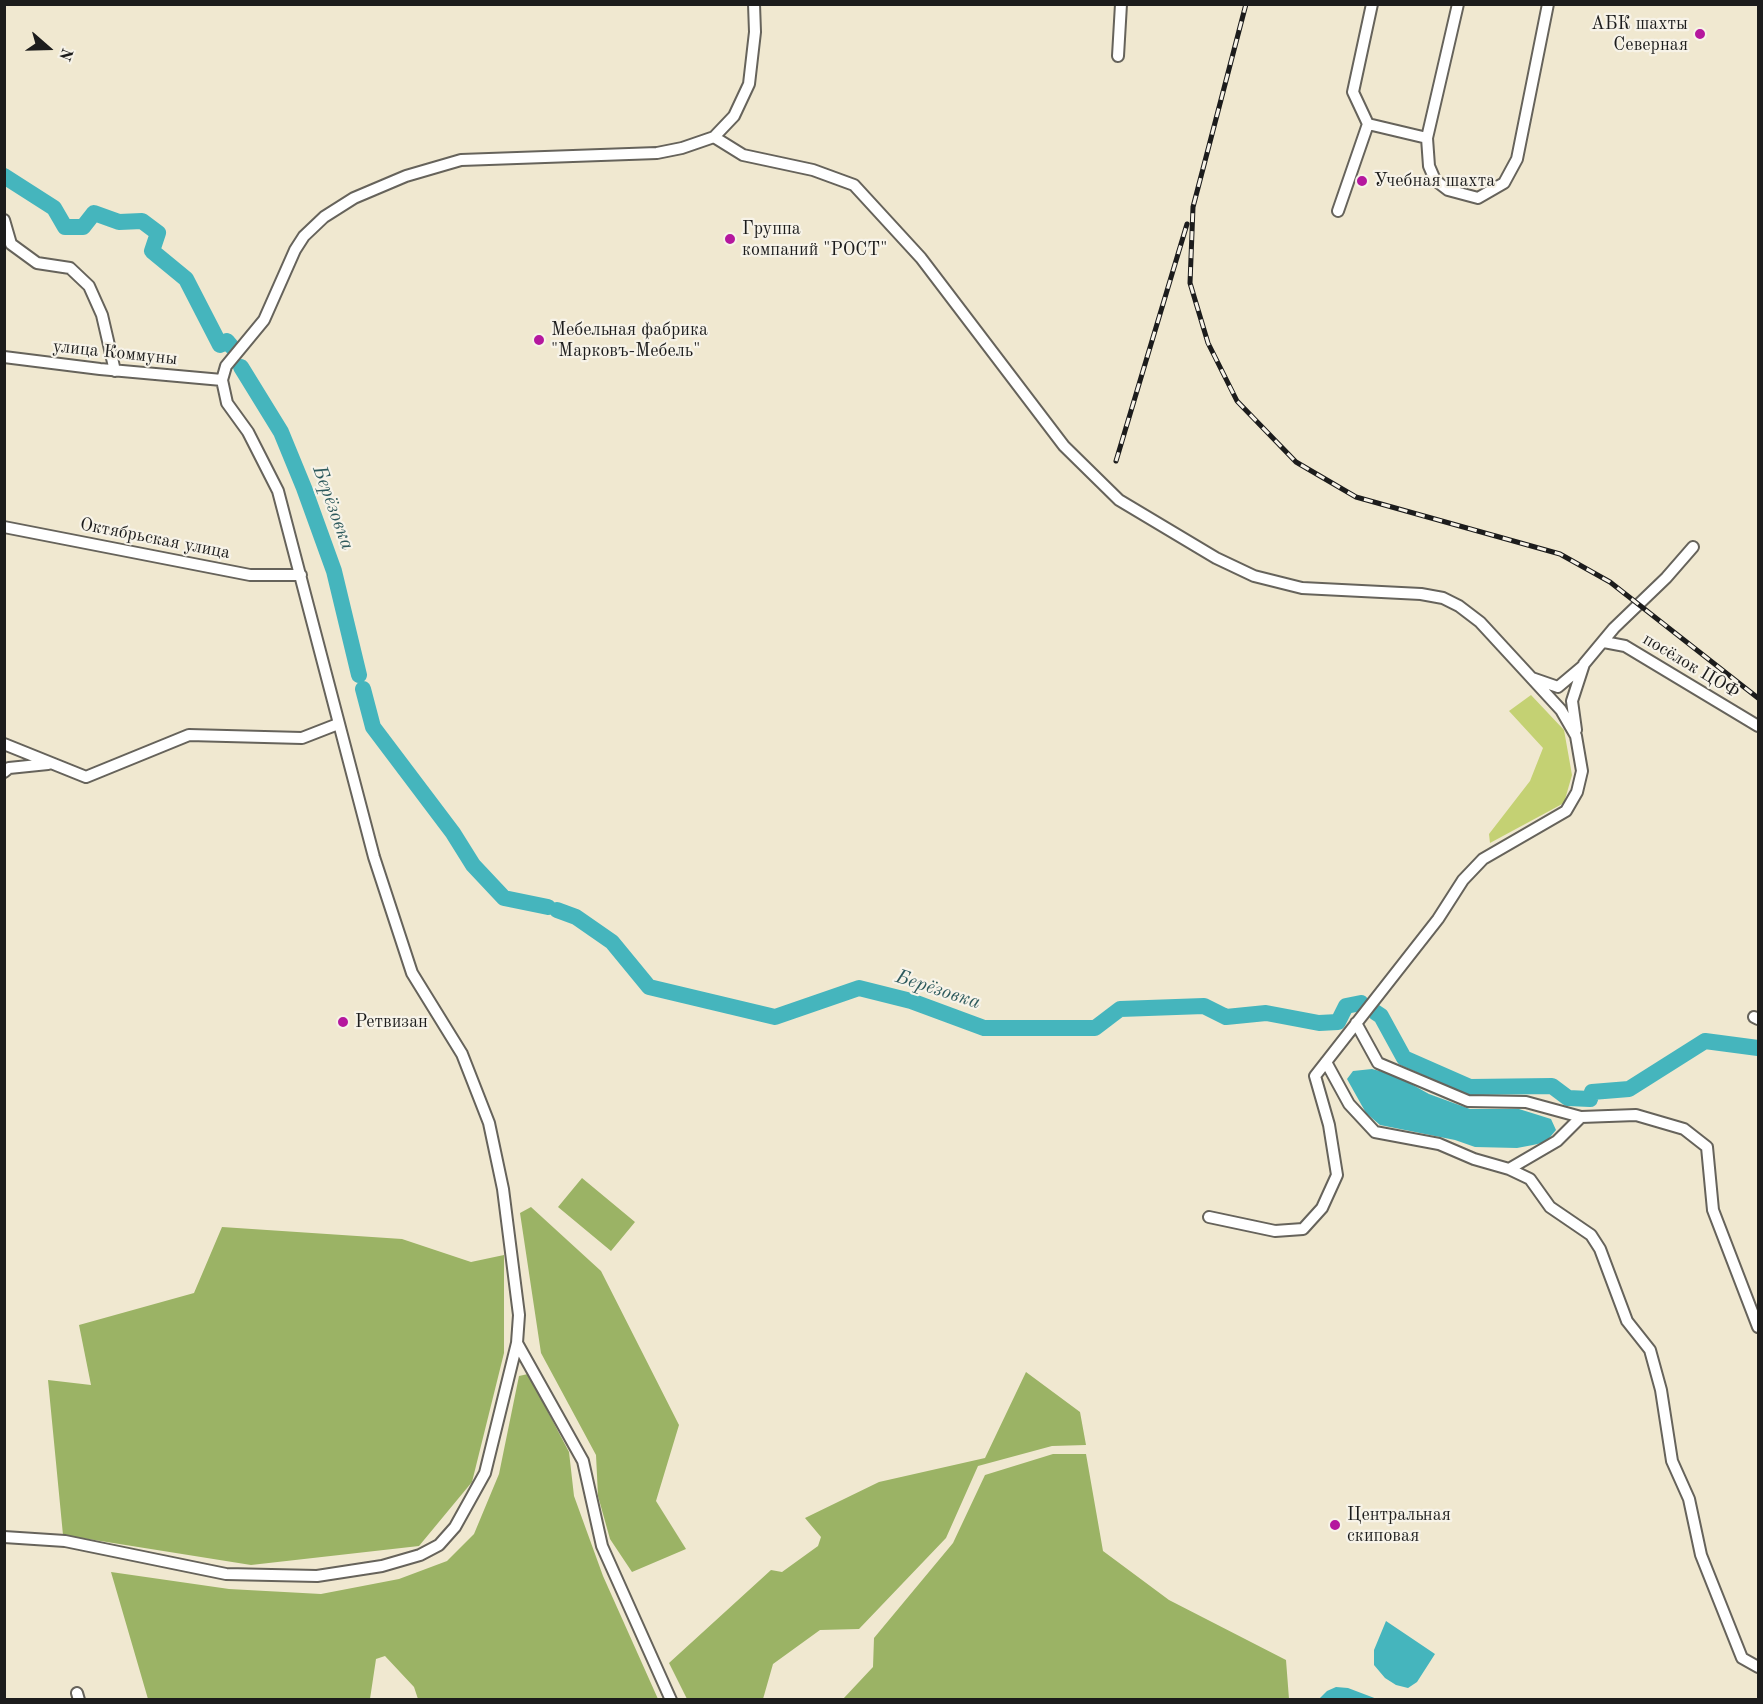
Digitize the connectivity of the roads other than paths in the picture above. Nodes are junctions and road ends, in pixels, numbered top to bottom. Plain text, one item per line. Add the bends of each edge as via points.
1 (754, 4) edge
2 (1121, 4) edge
3 (1372, 4) edge
4 (1458, 4) edge
5 (1548, 4) edge
6 (1118, 56) dead end
7 (1368, 124) junction
8 (714, 137) junction
9 (1427, 138) junction
10 (1338, 211) dead end
11 (4, 220) edge
12 (4, 357) edge
13 (115, 371) junction
14 (222, 380) junction
15 (4, 527) edge
16 (1693, 547) dead end
17 (301, 575) junction
18 (1604, 642) junction
19 (1584, 664) junction
20 (1532, 678) junction
21 (338, 724) junction
22 (1758, 726) edge
23 (1576, 736) junction
24 (4, 744) edge
25 (48, 764) junction
26 (4, 772) edge
27 (1356, 1023) junction
28 (1326, 1062) junction
29 (1581, 1117) junction
30 (1509, 1169) junction
31 (1209, 1217) dead end
32 (1758, 1323) edge
33 (517, 1343) junction
34 (5, 1537) edge
35 (1758, 1667) edge
36 (671, 1700) edge

1 - 8 street via 749,84 734,116
2 - 6 street
3 - 7 street via 1353,92
4 - 9 street
5 - 9 street via 1517,159 1504,183 1478,198 1448,190 1434,180
7 - 9 street
7 - 10 street
8 - 14 street via 657,153 461,160 406,176 354,198 324,217 304,236 264,320 226,366
8 - 20 street via 744,155 781,161 854,185 921,258 1064,446 1119,500 1254,576 1302,588 1443,598 1480,622
11 - 13 street via 11,244 37,262 70,268 89,286 102,315
12 - 13 street, улица Коммуны
13 - 14 street, улица Коммуны
14 - 17 street via 227,403 248,432 278,491
15 - 17 street, Октябрьская улица via 250,575
16 - 18 street
17 - 21 street
18 - 19 street
18 - 22 street, посёлок ЦОФ via 1625,646
19 - 20 street via 1558,687
19 - 23 street via 1572,701
20 - 23 street via 1561,710
21 - 25 street via 302,738 189,735 86,777
21 - 33 street via 374,857 412,973 462,1053 489,1123 504,1189 519,1315
23 - 27 street via 1582,771 1577,792 1566,811 1483,859
24 - 25 street
25 - 26 street via 9,768
27 - 28 street
27 - 29 street via 1378,1063 1468,1101 1526,1102
28 - 30 street via 1349,1104 1375,1132 1439,1144
28 - 31 street via 1315,1076 1329,1125 1337,1175 1322,1208 1303,1229 1275,1231
29 - 30 street via 1557,1141
29 - 32 street via 1636,1115 1684,1129 1707,1147 1713,1210
30 - 35 street via 1530,1179 1550,1207 1591,1235 1600,1249 1628,1321 1650,1350 1661,1390 1672,1461 1689,1499 1701,1554 1742,1658
33 - 34 street via 485,1473 455,1527 439,1545 420,1555 382,1566 280,1577 226,1574 65,1541
33 - 36 street via 583,1461 602,1546

